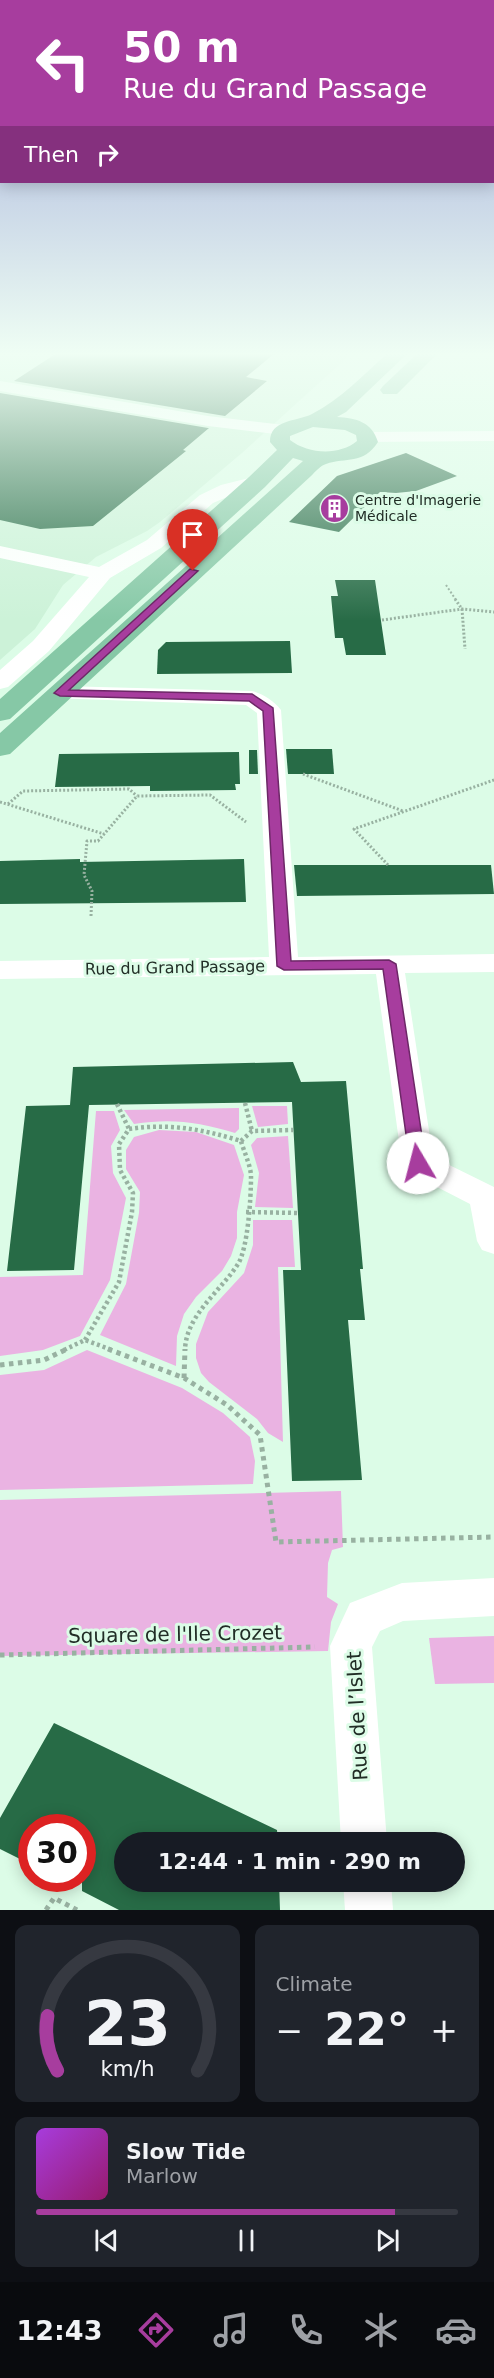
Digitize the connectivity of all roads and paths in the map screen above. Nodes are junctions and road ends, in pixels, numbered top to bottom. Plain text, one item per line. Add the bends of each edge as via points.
1 (285, 442) edge
2 (292, 442) edge
3 (368, 442) edge
4 (322, 456) junction
5 (257, 482) junction
6 (0, 552) edge
7 (103, 574) junction
8 (446, 585) dead end
9 (462, 609) junction
10 (494, 612) edge
11 (382, 620) dead end
12 (465, 649) dead end
13 (0, 682) edge
14 (60, 693) junction
15 (0, 713) edge
16 (0, 748) edge
17 (303, 774) dead end
18 (494, 780) edge
19 (137, 796) junction
20 (0, 802) edge
21 (8, 804) junction
22 (404, 811) junction
23 (254, 827) dead end
24 (104, 834) junction
25 (388, 865) dead end
26 (91, 916) dead end
27 (494, 963) edge
28 (389, 964) junction
29 (284, 966) junction
30 (0, 970) edge
31 (245, 1102) dead end
32 (117, 1104) dead end
33 (129, 1129) junction
34 (293, 1130) dead end
35 (252, 1131) junction
36 (241, 1141) junction
37 (246, 1212) junction
38 (298, 1213) dead end
39 (494, 1241) edge
40 (85, 1340) junction
41 (0, 1365) edge
42 (184, 1378) junction
43 (494, 1537) edge
44 (494, 1598) edge
45 (351, 1646) junction
46 (0, 1655) edge
47 (363, 1832) edge
48 (368, 1892) edge
49 (46, 1910) edge
50 (77, 1910) edge
51 (369, 1910) edge

1 - 5 main road
2 - 4 main road
3 - 4 main road via 357,451
4 - 14 main road
5 - 7 street via 235,486 201,503 148,549
5 - 15 main road
6 - 7 street
7 - 13 street via 41,646
8 - 9 path
9 - 10 path
9 - 11 path
9 - 12 path
14 - 16 main road
14 - 29 street via 252,698 269,710
17 - 22 path
18 - 22 path
19 - 21 path via 129,789 23,791
19 - 23 path via 210,795
19 - 24 path
20 - 21 path
21 - 24 path
22 - 25 path via 354,829
24 - 26 path via 98,841 87,841 84,876 92,891
27 - 28 street, Rue du Grand Passage
28 - 29 street, Rue du Grand Passage
28 - 39 street via 418,1163 485,1197
29 - 30 street, Rue du Grand Passage
31 - 35 path
32 - 33 path
33 - 36 path via 161,1124 197,1126
33 - 40 path via 119,1144 120,1170 133,1193 119,1282
34 - 35 path
35 - 36 path
36 - 37 path via 251,1175
37 - 38 path
37 - 42 path via 239,1263 203,1305 185,1341
40 - 41 path via 44,1360
40 - 42 path
42 - 43 path via 227,1405 260,1435 276,1542
44 - 45 street, Rue de l’Islet via 402,1602 365,1617
45 - 46 path, Square de l'Ile Crozet
45 - 47 street, Rue de l’Islet
48 - 51 street
49 - 50 path via 54,1898

